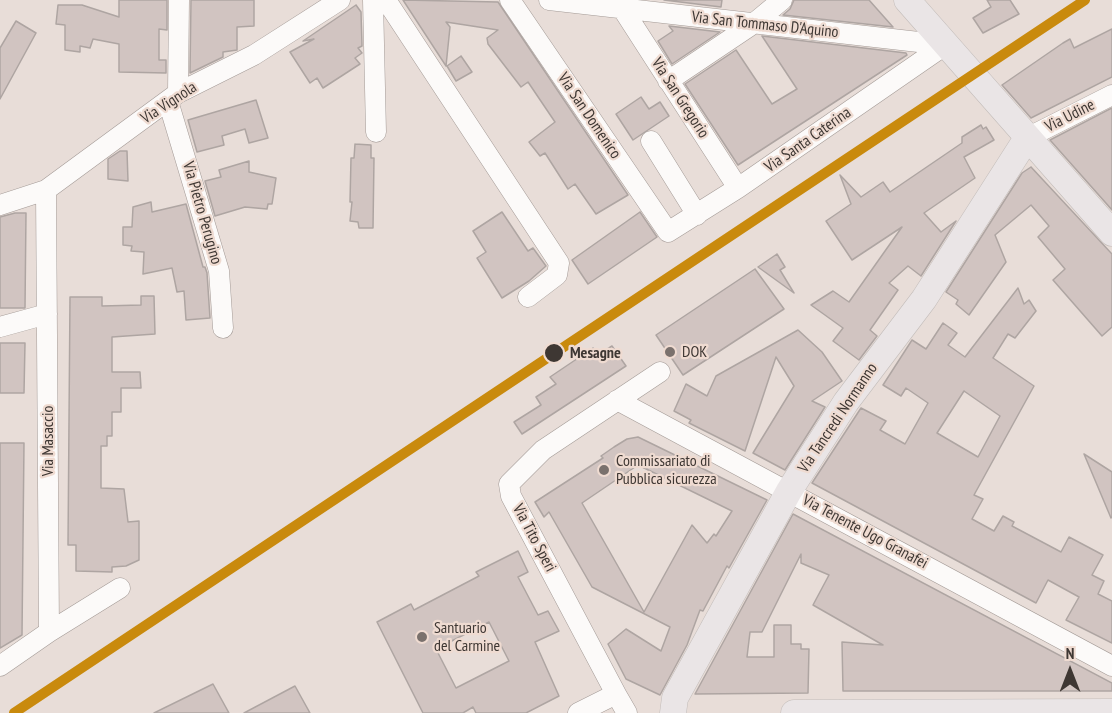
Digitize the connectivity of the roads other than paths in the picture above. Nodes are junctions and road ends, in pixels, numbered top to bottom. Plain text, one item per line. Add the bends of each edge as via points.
1 (178, 0) edge
2 (340, 0) edge
3 (373, 0) edge
4 (386, 0) edge
5 (510, 0) edge
6 (549, 0) edge
7 (782, 0) edge
8 (907, 0) edge
9 (622, 8) junction
10 (753, 24) junction
11 (945, 45) junction
12 (668, 81) junction
13 (1112, 95) edge
14 (173, 97) junction
15 (376, 132) dead end
16 (1028, 138) junction
17 (651, 141) dead end
18 (738, 188) junction
19 (46, 190) junction
20 (0, 205) edge
21 (697, 215) junction
22 (668, 232) joint
23 (1112, 232) edge
24 (528, 297) dead end
25 (47, 314) junction
26 (0, 327) edge
27 (223, 328) dead end
28 (660, 372) dead end
29 (617, 400) junction
30 (789, 491) junction
31 (120, 588) dead end
32 (49, 632) junction
33 (0, 666) edge
34 (1112, 666) edge
35 (616, 694) junction
36 (1112, 712) edge
37 (579, 713) edge
38 (627, 713) edge
39 (673, 713) edge
40 (794, 713) edge
41 (944, 713) edge

1 - 14 street, Via Pietro Perugino
2 - 14 street, Via Vignola via 254,55
3 - 15 street
4 - 24 street via 559,263 557,274
5 - 22 street, Via San Domenico
6 - 9 street, Via San Tommaso D'Aquino
7 - 10 street
8 - 11 main road
9 - 10 street, Via San Tommaso D'Aquino
9 - 12 street, Via San Gregorio
10 - 11 street, Via San Tommaso D'Aquino
10 - 12 street
11 - 16 main road
11 - 18 street, Via Santa Caterina
12 - 18 street, Via San Gregorio
13 - 16 street, Via Udine
14 - 19 street, Via Vignola
14 - 27 street, Via Pietro Perugino via 219,271
16 - 23 main road
16 - 30 main road, Via Tancredi Normanno via 924,299 846,402
17 - 21 street
18 - 21 street, Via Santa Caterina
19 - 20 street, Via Vignola
19 - 25 street, Via Masaccio
21 - 22 street, Via Santa Caterina
25 - 26 street
25 - 32 street, Via Masaccio
28 - 29 street, Via Tito Speri
29 - 30 street, Via Tenente Ugo Granafei
29 - 35 street, Via Tito Speri via 543,450 509,484 511,496
30 - 34 street, Via Tenente Ugo Granafei
30 - 39 main road, Via Tancredi Normanno via 675,698
31 - 32 street
32 - 33 street
35 - 37 street
35 - 38 street
36 - 41 main road
40 - 41 main road

